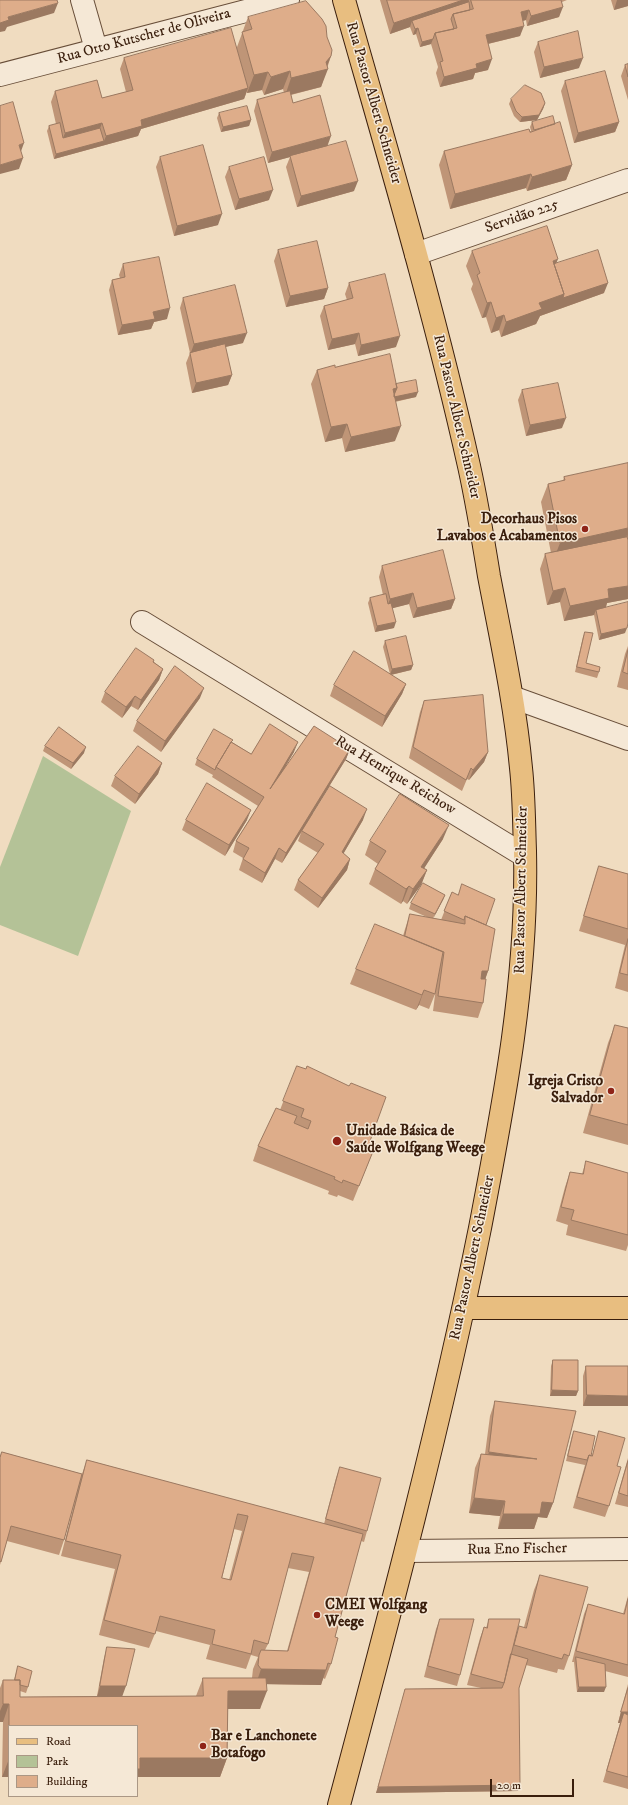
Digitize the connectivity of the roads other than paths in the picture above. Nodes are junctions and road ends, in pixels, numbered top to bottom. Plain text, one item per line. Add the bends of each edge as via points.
1 (82, 0) edge
2 (288, 0) edge
3 (344, 0) edge
4 (96, 49) junction
5 (0, 75) edge
6 (628, 180) edge
7 (416, 254) junction
8 (142, 622) dead end
9 (512, 697) junction
10 (628, 739) edge
11 (525, 856) junction
12 (464, 1308) junction
13 (628, 1308) edge
14 (628, 1549) edge
15 (406, 1551) junction
16 (339, 1805) edge

1 - 4 street
2 - 4 street, Rua Otto Kutscher de Oliveira
3 - 7 main road, Rua Pastor Albert Schneider
4 - 5 street, Rua Otto Kutscher de Oliveira
6 - 7 street, Servidão 225
7 - 9 main road, Rua Pastor Albert Schneider via 470,470
8 - 11 street, Rua Henrique Reichow
9 - 10 street
9 - 11 main road, Rua Pastor Albert Schneider via 522,772
11 - 12 main road, Rua Pastor Albert Schneider via 524,952 515,1028 502,1118
12 - 13 main road
12 - 15 main road, Rua Pastor Albert Schneider
14 - 15 street, Rua Eno Fischer
15 - 16 main road, Rua Pastor Albert Schneider

